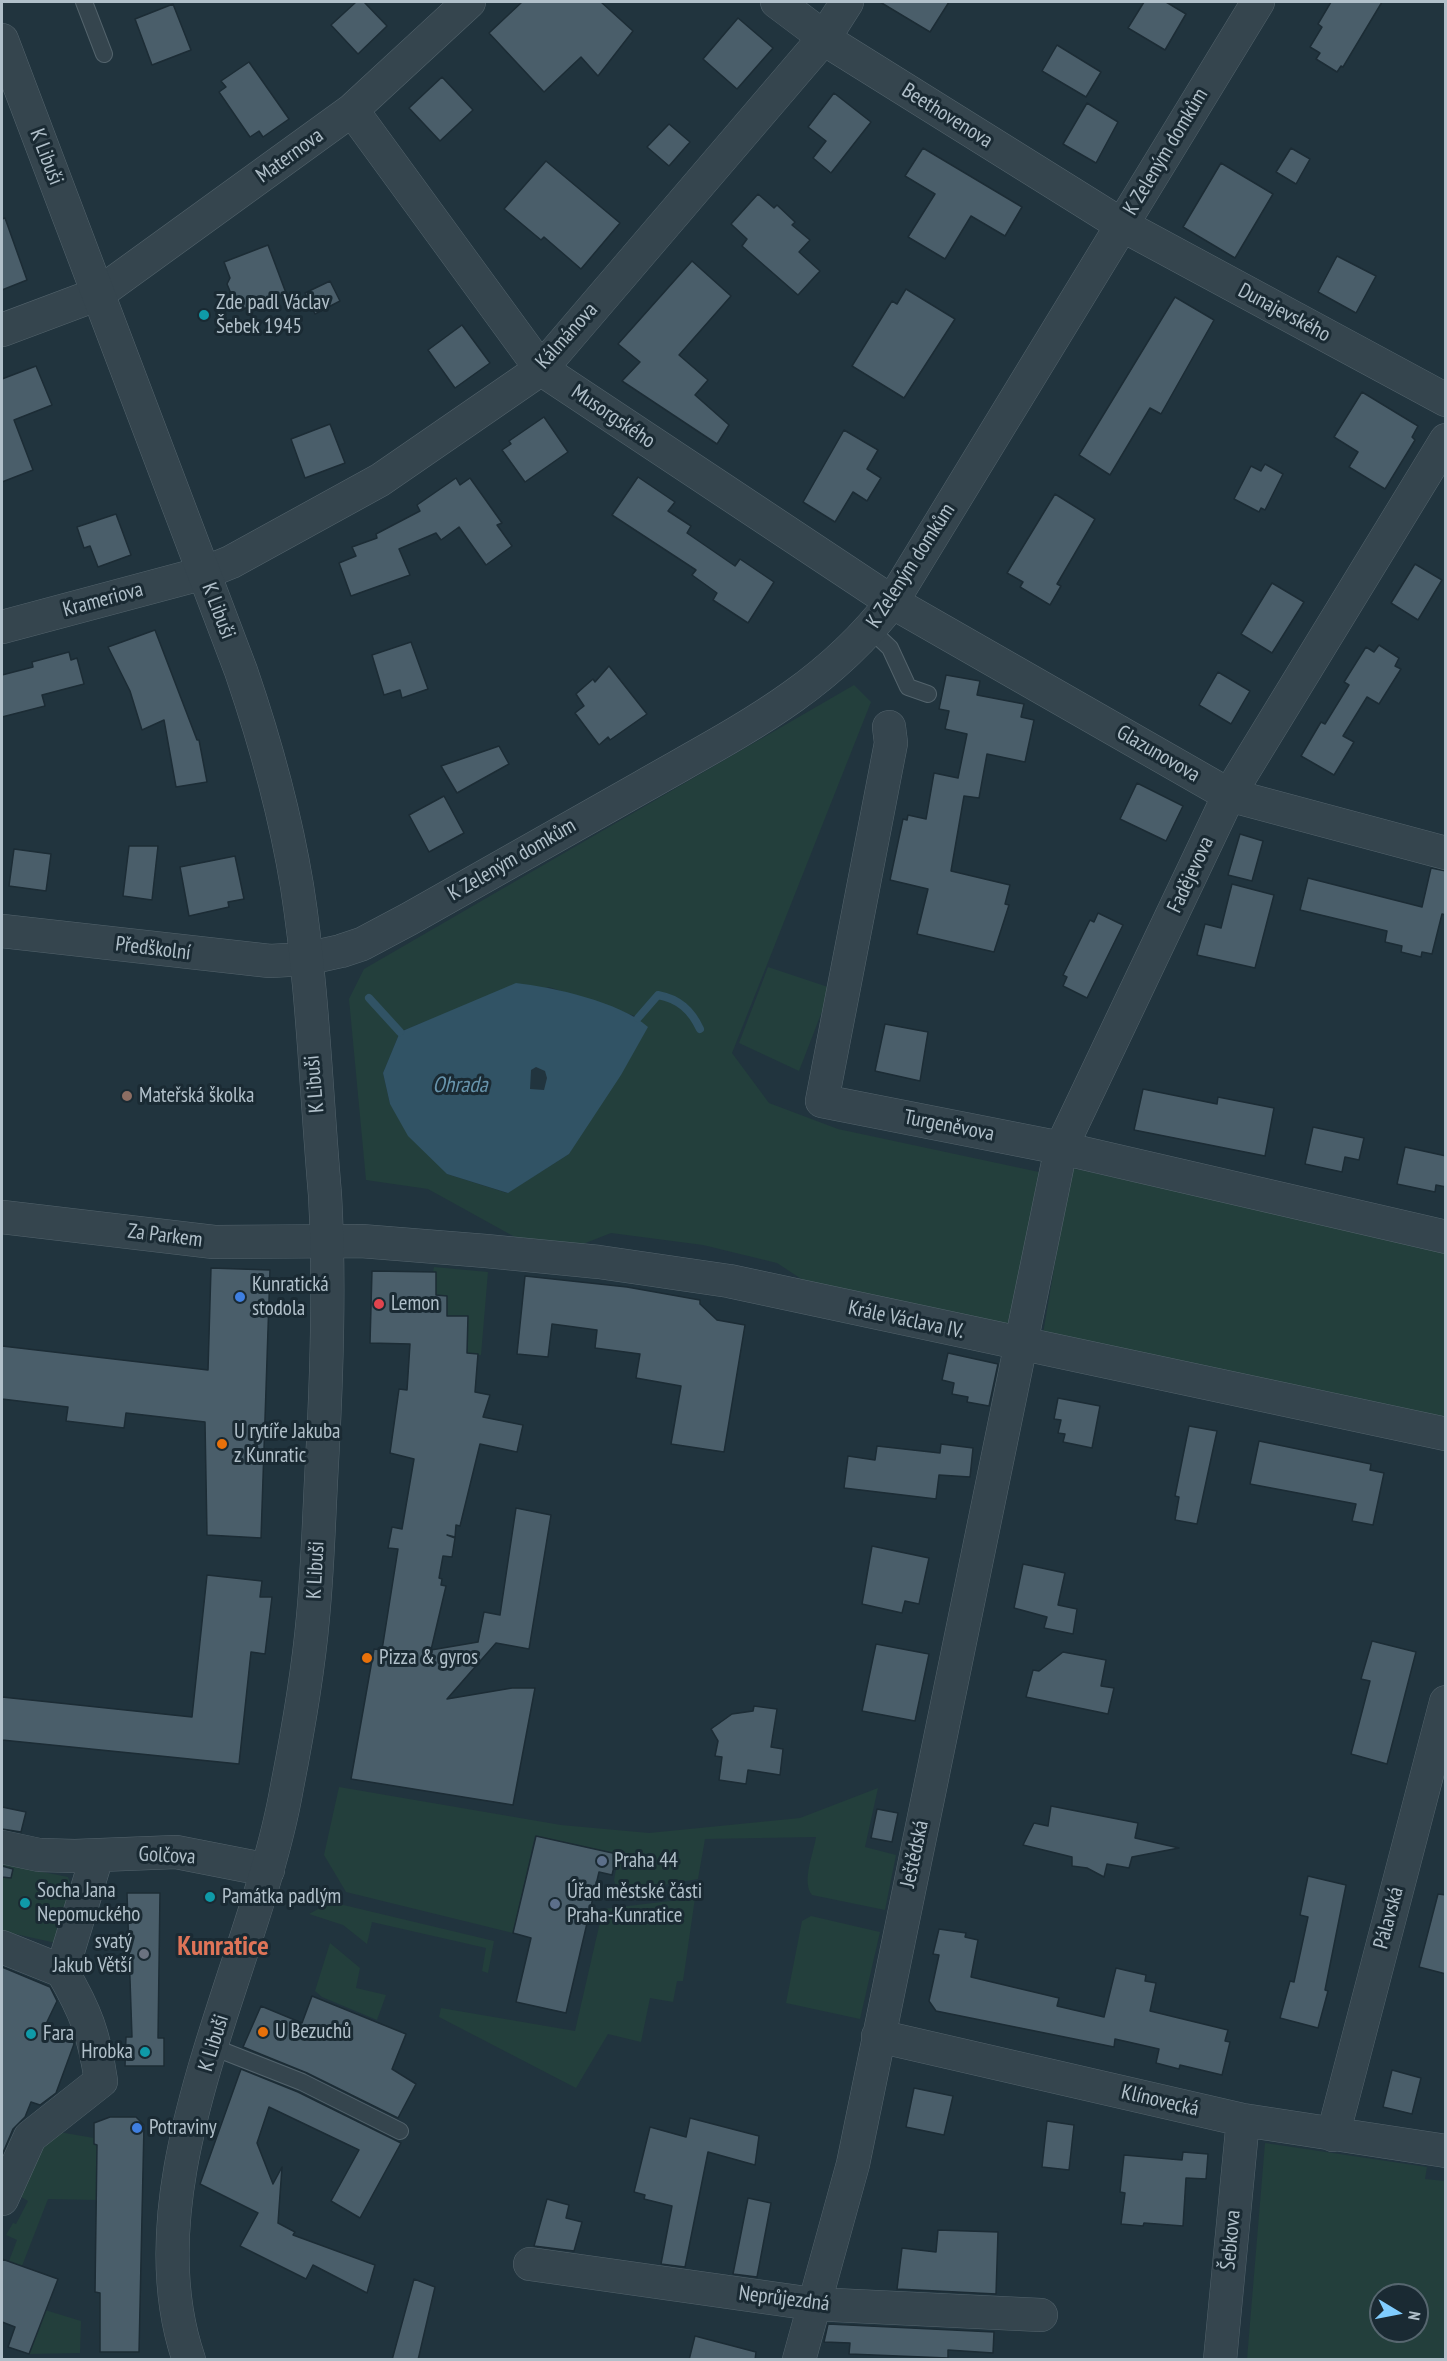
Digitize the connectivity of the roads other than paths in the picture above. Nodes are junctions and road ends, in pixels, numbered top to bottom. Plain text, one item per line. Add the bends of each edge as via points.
1 (84, 2) edge
2 (469, 2) edge
3 (777, 2) edge
4 (847, 2) edge
5 (1258, 2) edge
6 (824, 38) junction
7 (2, 40) edge
8 (104, 54) dead end
9 (352, 110) junction
10 (1122, 225) junction
11 (98, 294) junction
12 (2, 330) edge
13 (541, 369) junction
14 (1446, 400) edge
15 (1446, 440) edge
16 (204, 573) junction
17 (892, 602) junction
18 (2, 627) edge
19 (871, 630) junction
20 (928, 694) dead end
21 (889, 727) dead end
22 (1229, 795) junction
23 (1446, 853) edge
24 (2, 931) edge
25 (305, 959) junction
26 (1061, 1148) junction
27 (2, 1217) edge
28 (1446, 1237) edge
29 (328, 1240) junction
30 (1020, 1345) junction
31 (1446, 1434) edge
32 (1446, 1702) edge
33 (2, 1847) edge
34 (97, 1856) junction
35 (252, 1867) junction
36 (2, 1947) edge
37 (62, 1971) junction
38 (878, 2036) junction
39 (213, 2047) junction
40 (1243, 2120) junction
41 (400, 2131) dead end
42 (1333, 2135) junction
43 (1446, 2151) edge
44 (2, 2199) edge
45 (530, 2264) dead end
46 (813, 2304) junction
47 (1041, 2315) dead end
48 (180, 2350) edge
49 (799, 2360) edge
50 (1220, 2360) edge

1 - 8 lane
2 - 9 street, Maternova
3 - 6 street, Beethovenova
4 - 6 street, Kálmánova
5 - 10 street, K Zeleným domkům
6 - 10 street, Beethovenova
6 - 13 street, Kálmánova
7 - 11 street, K Libuši
9 - 11 street, Maternova
9 - 13 street, Musorgského
10 - 14 street, Dunajevského
10 - 17 street, K Zeleným domkům
11 - 12 street, Maternova
11 - 16 street, K Libuši
13 - 16 street, Kálmánova via 380,480
13 - 17 street, Musorgského
15 - 22 street, Fadějevova
16 - 18 street, Krameriova
16 - 25 street, K Libuši via 260,726 283,811
17 - 19 street, K Zeleným domkům
17 - 22 street, Glazunovova
19 - 20 lane via 890,648 909,687
19 - 25 street, K Zeleným domkům via 817,681 754,723 362,944
21 - 26 street, Turgeněvova via 891,743 822,1101
22 - 23 street, Glazunovova
22 - 26 street, Fadějevova
24 - 25 street, Předškolní via 253,961
25 - 29 street, K Libuši
26 - 28 street, Turgeněvova
26 - 30 street, Fadějevova
27 - 29 street, Za Parkem via 214,1242
29 - 30 street, Krále Václava IV. via 599,1262 729,1281
29 - 35 street, K Libuši via 327,1376 314,1616 287,1790
30 - 31 street, Krále Václava IV.
30 - 38 street, Ještědská
32 - 42 street, Pálavská
33 - 34 street, Golčova via 39,1855
34 - 35 street, Golčova via 176,1852
34 - 37 street
35 - 39 street, K Libuši
36 - 37 street
37 - 44 street via 85,2010 101,2081 30,2137
38 - 40 street, Klínovecká
38 - 46 street, Ještědská via 853,2164
39 - 41 lane via 302,2082
39 - 48 street, K Libuši via 180,2162 174,2271
40 - 42 street, Klínovecká
40 - 50 street, Šebkova
42 - 43 street, Klínovecká
45 - 46 street, Neprůjezdná
46 - 47 street, Neprůjezdná
46 - 49 street, Ještědská

